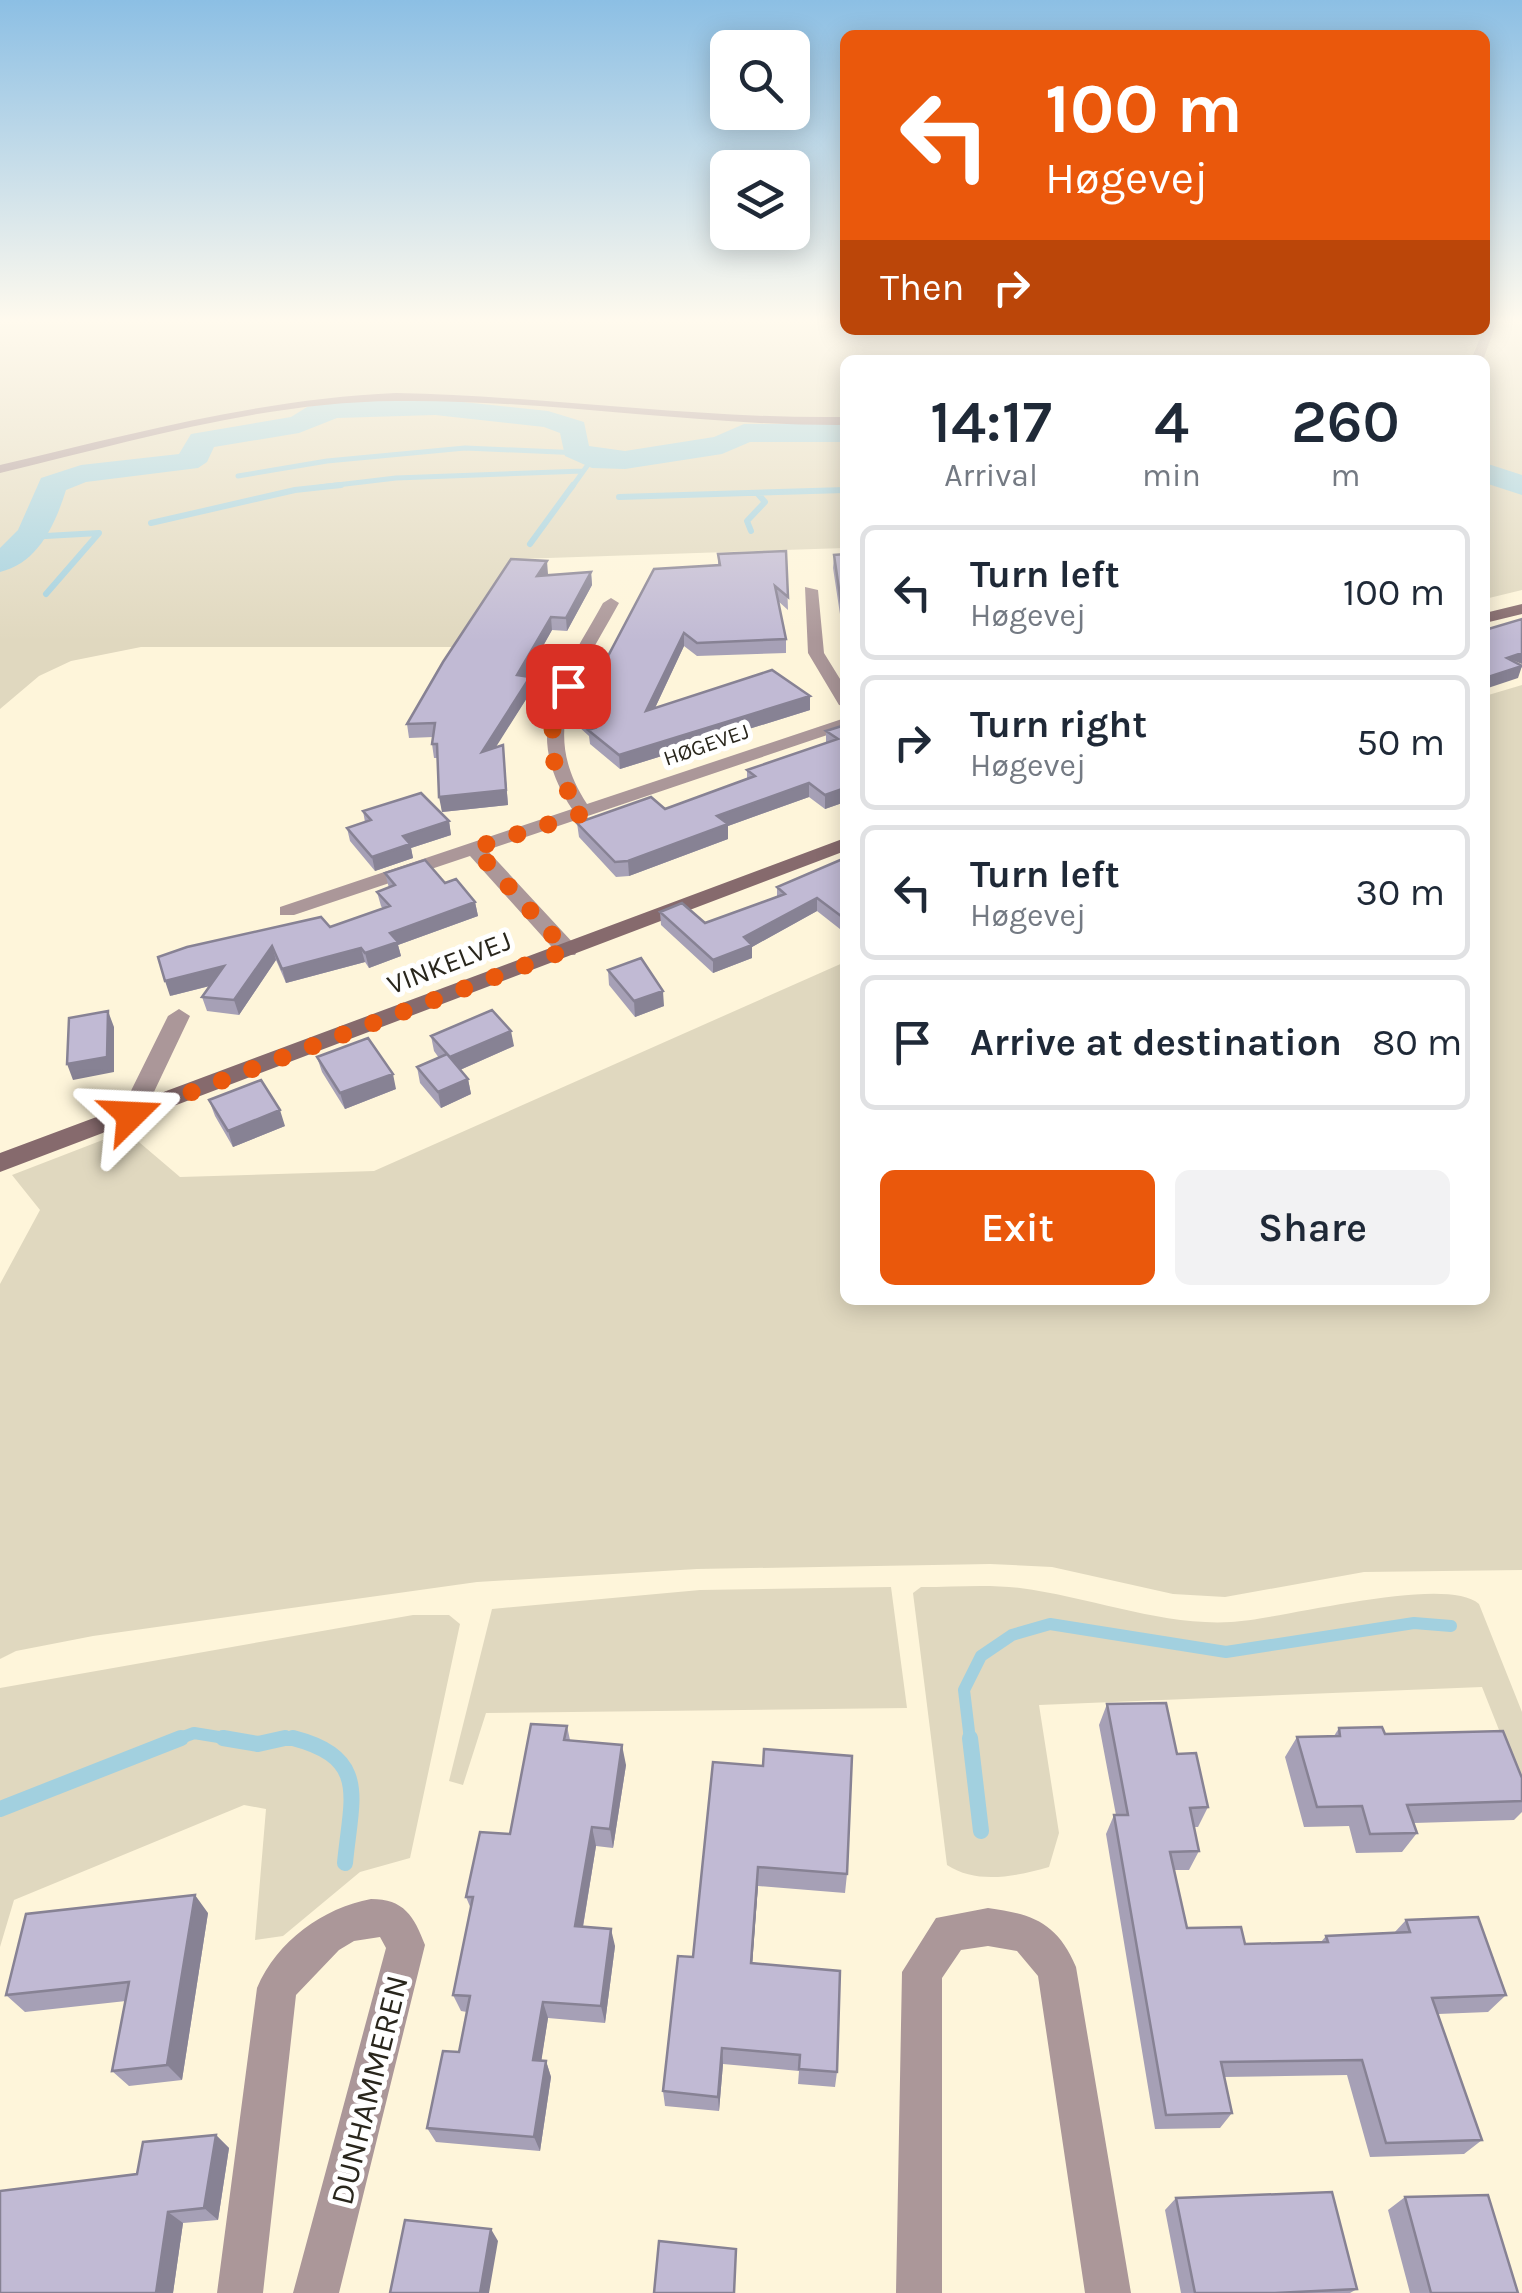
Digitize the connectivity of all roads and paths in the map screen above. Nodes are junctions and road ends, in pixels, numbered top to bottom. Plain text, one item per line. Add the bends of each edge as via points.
1 (173, 428) edge
2 (0, 469) edge
3 (810, 590) dead end
4 (610, 603) dead end
5 (1522, 609) edge
6 (1490, 617) edge
7 (840, 693) edge
8 (840, 724) edge
9 (584, 813) junction
10 (840, 846) edge
11 (474, 848) junction
12 (287, 911) dead end
13 (566, 950) junction
14 (179, 1016) dead end
15 (131, 1115) junction
16 (0, 1162) edge
17 (240, 2293) edge
18 (316, 2293) edge
19 (919, 2293) edge
20 (1108, 2293) edge

1 - 2 street
3 - 7 street via 816,653
4 - 9 street via 554,714 550,737 561,784
5 - 6 street
8 - 9 street, HØGEVEJ
9 - 11 street, HØGEVEJ
10 - 13 street, VINKELVEJ
11 - 12 street, HØGEVEJ
11 - 13 street
13 - 15 street, VINKELVEJ
14 - 15 street
15 - 16 street, VINKELVEJ
17 - 18 street, DUNHAMMEREN via 278,1988 308,1946 362,1915 390,1918 406,1945
19 - 20 street via 922,1972 950,1932 988,1927 1027,1933 1056,1967

